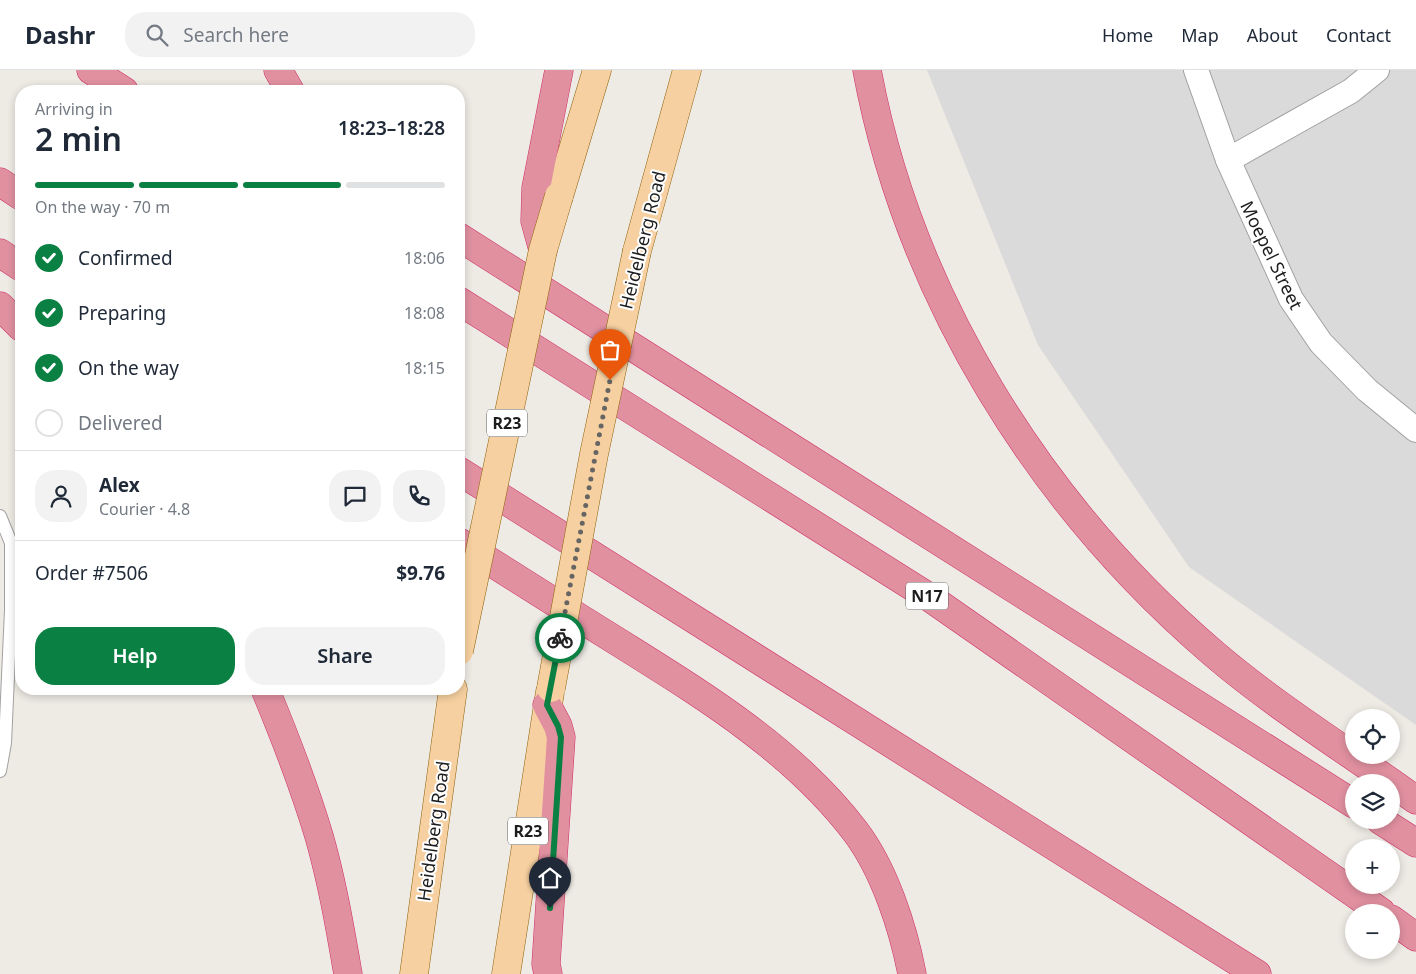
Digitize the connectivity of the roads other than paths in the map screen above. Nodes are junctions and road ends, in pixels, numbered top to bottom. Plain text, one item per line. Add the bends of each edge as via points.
1 (91, 70) edge
2 (278, 70) edge
3 (559, 70) edge
4 (597, 70) edge
5 (687, 70) edge
6 (867, 70) edge
7 (1196, 70) edge
8 (1377, 70) edge
9 (115, 85) edge
10 (287, 85) edge
11 (1228, 160) junction
12 (0, 182) edge
13 (15, 192) edge
14 (548, 192) junction
15 (465, 241) edge
16 (0, 253) edge
17 (15, 263) edge
18 (465, 305) edge
19 (0, 306) edge
20 (15, 321) edge
21 (1415, 426) edge
22 (465, 475) edge
23 (0, 516) edge
24 (465, 546) edge
25 (465, 621) edge
26 (268, 695) edge
27 (452, 695) edge
28 (549, 697) junction
29 (0, 770) edge
30 (1345, 798) edge
31 (1416, 800) edge
32 (1394, 829) edge
33 (1416, 843) edge
34 (1370, 904) edge
35 (1400, 925) edge
36 (1416, 937) edge
37 (348, 974) edge
38 (414, 974) edge
39 (506, 974) edge
40 (548, 974) edge
41 (912, 974) edge
42 (1257, 974) edge

1 - 9 highway
2 - 10 highway
3 - 14 highway
4 - 14 main road, R23
5 - 28 main road, Heidelberg Road / R23, bridge via 637,251 594,454
6 - 31 highway via 899,194 931,278 970,356 1070,507 1132,575 1213,652 1280,704
7 - 11 street, Moepel Street
8 - 11 street via 1351,91
11 - 21 street, Moepel Street via 1291,299 1316,336 1367,390
12 - 13 highway
14 - 25 main road, R23, bridge via 543,250
15 - 30 highway
16 - 17 highway
18 - 34 highway, N17 via 929,597
19 - 20 highway
22 - 42 highway
23 - 29 lane via 11,543 5,744
24 - 41 highway via 664,670 737,720 800,772 855,832 872,860 898,921
26 - 37 highway via 319,836
27 - 38 main road, Heidelberg Road
28 - 39 main road, Heidelberg Road / R23
28 - 40 highway via 561,737 546,964
32 - 33 highway
35 - 36 highway

